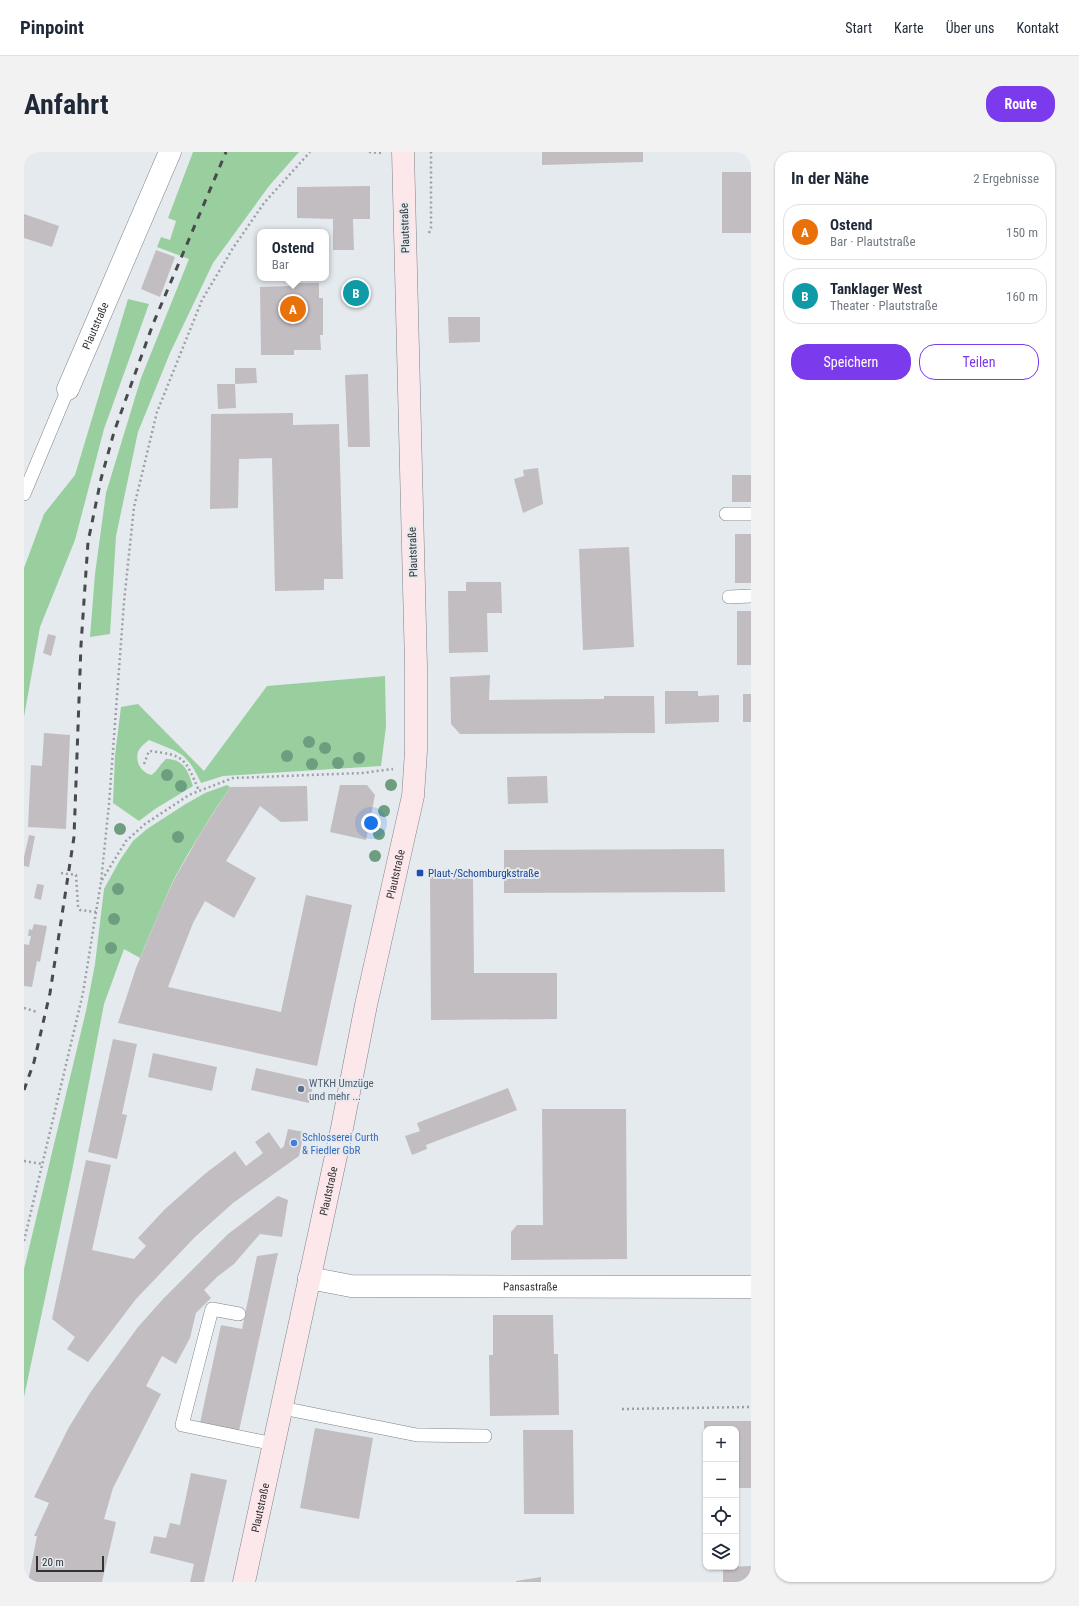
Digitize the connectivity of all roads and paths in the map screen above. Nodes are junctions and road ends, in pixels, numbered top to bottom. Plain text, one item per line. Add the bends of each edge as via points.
1 (170, 152) edge
2 (310, 152) edge
3 (403, 152) edge
4 (68, 389) joint
5 (24, 494) edge
6 (726, 514) dead end
7 (751, 514) edge
8 (751, 596) edge
9 (729, 597) dead end
10 (144, 764) dead end
11 (415, 766) junction
12 (199, 791) junction
13 (61, 873) dead end
14 (101, 882) junction
15 (96, 912) junction
16 (24, 1008) edge
17 (37, 1012) dead end
18 (24, 1161) edge
19 (42, 1164) junction
20 (24, 1241) edge
21 (309, 1278) junction
22 (751, 1287) edge
23 (239, 1314) dead end
24 (751, 1407) edge
25 (282, 1408) junction
26 (622, 1409) dead end
27 (485, 1436) dead end
28 (274, 1444) junction
29 (244, 1582) edge

1 - 4 street, Plautstraße
2 - 14 path via 264,203 202,300 156,412 134,506
3 - 11 main road, Plautstraße via 416,666
4 - 5 lane
6 - 7 lane
8 - 9 lane
10 - 12 path via 149,751 173,754 188,765
11 - 12 path via 362,773 233,778
11 - 21 main road, Plautstraße via 413,796
12 - 14 path via 145,824 126,842
13 - 15 path via 76,875 80,910
14 - 15 path
15 - 19 path via 83,993
16 - 17 path
18 - 19 path
19 - 20 path
21 - 22 street, Pansastraße via 351,1286
21 - 25 main road, Plautstraße
23 - 28 lane via 212,1309 182,1425
24 - 26 path
25 - 27 lane via 417,1435
25 - 28 main road, Plautstraße
28 - 29 main road, Plautstraße

